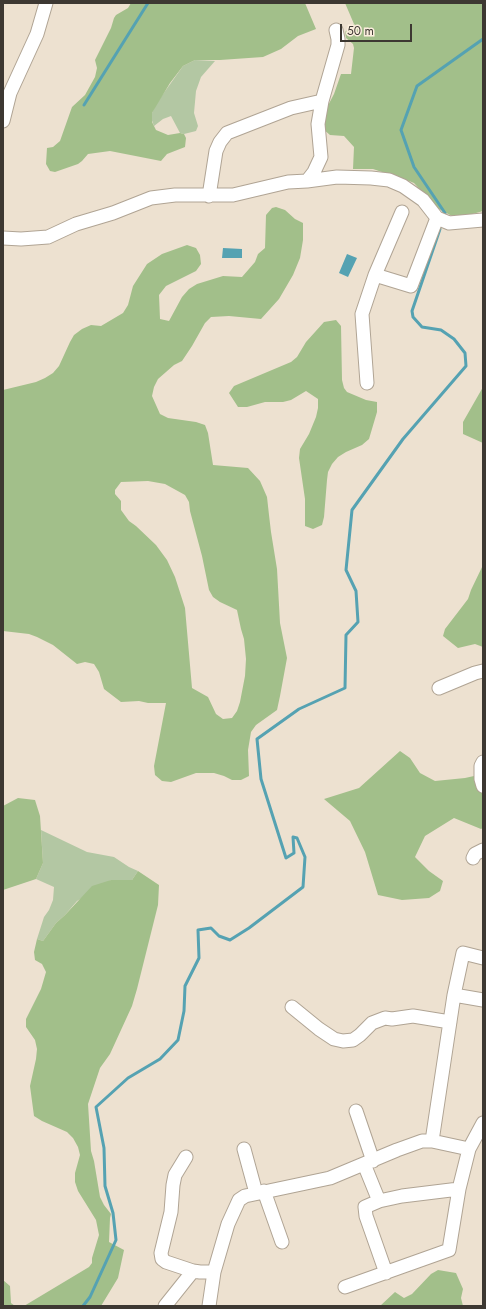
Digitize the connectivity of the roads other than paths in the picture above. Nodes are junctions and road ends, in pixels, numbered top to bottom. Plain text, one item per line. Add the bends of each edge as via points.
1 (46, 3) edge
2 (336, 30) dead end
3 (3, 82) edge
4 (10, 93) junction
5 (322, 101) junction
6 (3, 121) edge
7 (307, 181) junction
8 (209, 196) junction
9 (402, 212) dead end
10 (483, 220) edge
11 (442, 221) junction
12 (3, 238) edge
13 (375, 275) junction
14 (367, 383) dead end
15 (483, 672) edge
16 (439, 688) dead end
17 (483, 762) edge
18 (483, 786) edge
19 (483, 958) edge
20 (454, 995) junction
21 (483, 1000) edge
22 (292, 1007) dead end
23 (450, 1022) junction
24 (356, 1111) dead end
25 (483, 1124) edge
26 (432, 1141) junction
27 (244, 1149) dead end
28 (469, 1149) junction
29 (186, 1158) dead end
30 (369, 1163) junction
31 (460, 1189) junction
32 (260, 1192) junction
33 (379, 1201) junction
34 (282, 1242) dead end
35 (193, 1271) junction
36 (214, 1272) junction
37 (386, 1273) junction
38 (345, 1287) dead end
39 (165, 1306) edge
40 (209, 1306) edge

1 - 4 street via 37,34
2 - 5 street via 338,45
3 - 4 street
4 - 6 street
5 - 7 street via 318,124 320,157
5 - 8 street via 291,108 227,133 216,151
7 - 8 street via 288,182 233,196
7 - 11 street via 337,177 389,180 423,200
8 - 12 street via 175,195 151,198 76,224 48,237
9 - 13 street
10 - 11 street
11 - 13 street via 411,286
13 - 14 street via 362,314
15 - 16 street
17 - 18 street
19 - 20 street via 464,949
20 - 21 street
20 - 23 street
22 - 23 street via 334,1039 343,1041 353,1040 372,1023 385,1018 413,1016
23 - 26 street
24 - 30 street
25 - 28 street
26 - 28 street
26 - 30 street via 422,1141
27 - 32 street
28 - 31 street
29 - 35 street via 175,1175 172,1212 161,1253 162,1259 166,1262
30 - 32 street via 330,1178
30 - 33 street
31 - 33 street
31 - 37 street via 449,1250
32 - 34 street
32 - 36 street via 239,1200 228,1224
33 - 37 street via 365,1209
35 - 36 street
35 - 39 street
36 - 40 street
37 - 38 street

